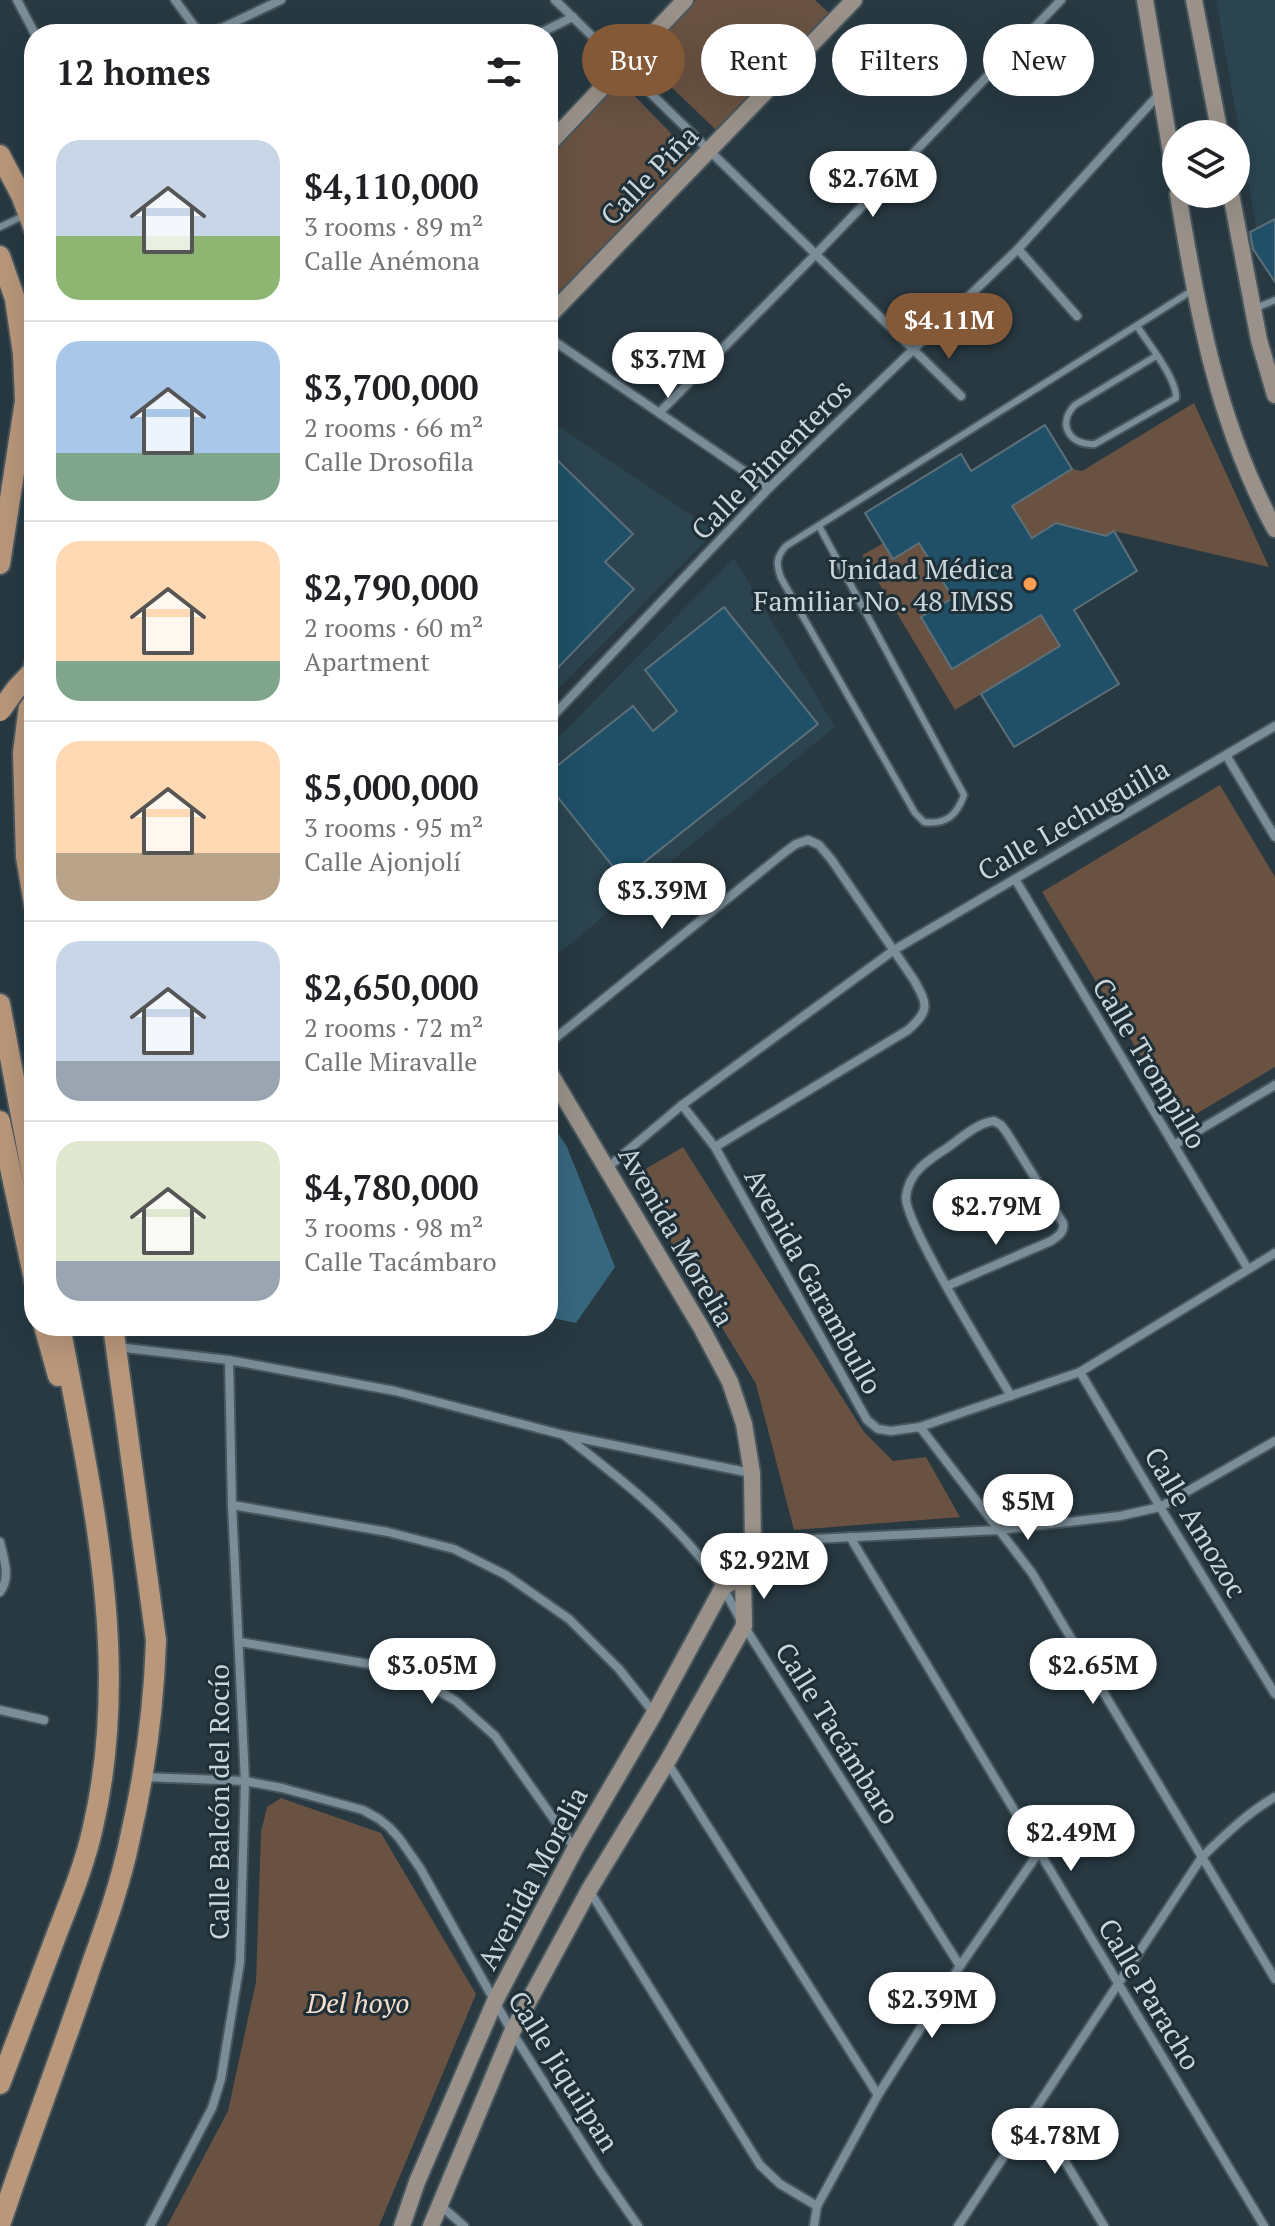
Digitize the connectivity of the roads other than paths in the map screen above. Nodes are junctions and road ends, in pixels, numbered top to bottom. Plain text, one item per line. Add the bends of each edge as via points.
1 (17, 0) edge
2 (175, 0) edge
3 (281, 0) edge
4 (555, 0) edge
5 (685, 0) edge
6 (854, 0) edge
7 (1061, 0) edge
8 (1145, 0) edge
9 (1194, 0) edge
10 (573, 17) junction
11 (30, 24) edge
12 (193, 24) edge
13 (230, 24) edge
14 (558, 24) edge
15 (662, 24) edge
16 (582, 26) edge
17 (1161, 91) junction
18 (595, 96) edge
19 (654, 96) edge
20 (1166, 120) edge
21 (1217, 120) edge
22 (558, 134) edge
23 (709, 150) junction
24 (0, 155) edge
25 (24, 203) edge
26 (1180, 208) edge
27 (1234, 208) edge
28 (24, 222) edge
29 (0, 227) edge
30 (1018, 249) junction
31 (816, 254) junction
32 (0, 256) edge
33 (1194, 290) junction
34 (1275, 300) edge
35 (558, 307) edge
36 (1253, 309) junction
37 (1077, 316) dead end
38 (1137, 326) junction
39 (558, 344) edge
40 (914, 349) junction
41 (1156, 356) junction
42 (24, 378) edge
43 (1275, 395) edge
44 (961, 396) dead end
45 (24, 408) edge
46 (659, 413) junction
47 (769, 488) junction
48 (819, 526) junction
49 (1275, 529) edge
50 (0, 564) edge
51 (24, 680) edge
52 (558, 710) edge
53 (0, 711) edge
54 (1275, 726) edge
55 (24, 745) edge
56 (1226, 755) junction
57 (24, 788) edge
58 (1275, 837) edge
59 (1015, 879) junction
60 (894, 950) junction
61 (0, 1004) edge
62 (558, 1036) edge
63 (1275, 1085) edge
64 (558, 1087) edge
65 (682, 1105) junction
66 (0, 1121) edge
67 (24, 1132) edge
68 (1174, 1145) junction
69 (715, 1147) junction
70 (607, 1168) junction
71 (24, 1233) edge
72 (1275, 1253) edge
73 (1248, 1269) junction
74 (947, 1286) junction
75 (47, 1336) edge
76 (62, 1336) edge
77 (115, 1336) edge
78 (117, 1347) junction
79 (229, 1360) junction
80 (1080, 1372) junction
81 (1011, 1396) junction
82 (920, 1427) junction
83 (564, 1435) junction
84 (1275, 1441) edge
85 (752, 1473) junction
86 (93, 1499) junction
87 (232, 1505) junction
88 (1160, 1507) junction
89 (999, 1530) junction
90 (850, 1537) junction
91 (0, 1542) edge
92 (753, 1543) junction
93 (743, 1576) junction
94 (723, 1587) junction
95 (0, 1592) edge
96 (744, 1626) junction
97 (240, 1642) junction
98 (1275, 1694) edge
99 (0, 1710) edge
100 (654, 1714) junction
101 (44, 1720) dead end
102 (667, 1762) junction
103 (142, 1777) junction
104 (245, 1781) junction
105 (1275, 1797) edge
106 (575, 1849) junction
107 (1039, 1852) junction
108 (1202, 1857) junction
109 (589, 1890) junction
110 (960, 1966) junction
111 (1275, 1979) edge
112 (1119, 1985) junction
113 (495, 2001) junction
114 (512, 2032) junction
115 (0, 2084) edge
116 (878, 2095) junction
117 (1034, 2110) junction
118 (439, 2204) junction
119 (817, 2206) junction
120 (0, 2225) edge
121 (150, 2226) edge
122 (402, 2226) edge
123 (431, 2226) edge
124 (464, 2226) edge
125 (638, 2226) edge
126 (814, 2226) edge
127 (958, 2226) edge
128 (1104, 2226) edge
129 (1264, 2226) edge

1 - 11 street
2 - 12 street
3 - 13 street
4 - 10 street
5 - 15 main road
6 - 23 main road, Calle Piña
7 - 31 street
8 - 17 main road
9 - 21 main road
10 - 14 street
10 - 16 street
17 - 20 main road
17 - 30 street, Calle Pimenteros
18 - 22 main road
19 - 23 street
23 - 31 street
23 - 35 main road, Calle Piña
24 - 25 main road
26 - 33 main road
27 - 36 main road
28 - 29 lane
30 - 37 street
30 - 40 street, Calle Pimenteros
31 - 40 street
31 - 46 street
32 - 42 main road via 15,299
33 - 38 lane
33 - 49 main road via 1240,457
34 - 36 lane
36 - 43 main road
38 - 41 lane
38 - 48 lane
39 - 46 street
40 - 44 street
40 - 47 street, Calle Pimenteros
41 - 41 lane via 1176,398 1095,444 1074,440 1065,422 1075,405
45 - 50 main road
46 - 47 street
47 - 52 street, Calle Pimenteros
48 - 48 lane via 779,553 781,578 915,813 924,822 942,822 953,816 964,795
51 - 53 main road, bridge
54 - 56 street, Calle Lechuguilla
55 - 57 main road
56 - 58 street
56 - 59 street, Calle Lechuguilla
59 - 60 street, Calle Lechuguilla
59 - 68 street, Calle Trompillo
60 - 62 street via 831,859 808,840 796,844
60 - 65 street, Calle Lechuguilla
60 - 69 street via 926,1001 918,1020
61 - 67 main road
63 - 68 street
64 - 70 main road, Avenida Morelia
65 - 69 street, Avenida Garambullo
65 - 70 street, Calle Lechuguilla
66 - 71 main road
68 - 73 street, Calle Trompillo
69 - 82 street, Avenida Garambullo via 867,1420 891,1431
70 - 85 main road, Avenida Morelia via 730,1382
72 - 73 street, Avenida Garambullo
73 - 80 street, Avenida Garambullo
74 - 74 street via 910,1217 907,1189 924,1163 994,1121 1007,1133 1064,1227 1051,1241
74 - 81 street
75 - 86 main road
76 - 86 main road
77 - 78 main road
78 - 79 street, Calle Tacámbaro
78 - 103 main road via 156,1640
79 - 83 street, Calle Tacámbaro via 395,1391
79 - 87 street, Calle Balcón del Rocío
80 - 81 street, Avenida Garambullo
80 - 88 street, Calle Amozoc
81 - 82 street, Avenida Garambullo
82 - 89 street
83 - 85 street, Calle Tacámbaro
83 - 94 street, Calle Tacámbaro via 684,1538
84 - 88 street
85 - 92 main road, Avenida Morelia
86 - 115 main road via 109,1649 102,1780 85,1859
87 - 97 street, Calle Balcón del Rocío
87 - 100 street via 454,1549 506,1575 569,1619
88 - 89 street
88 - 98 street, Calle Amozoc
89 - 90 street
89 - 108 street via 1032,1573
90 - 92 street
90 - 107 street, Calle Paracho
91 - 95 street via 8,1577
92 - 93 main road, Avenida Morelia
93 - 94 main road
93 - 96 main road, Avenida Morelia
94 - 96 street, Calle Tacámbaro
94 - 100 main road, Avenida Morelia
96 - 102 main road, Avenida Morelia
96 - 110 street, Calle Tacámbaro
97 - 104 street, Calle Balcón del Rocío
97 - 106 street via 375,1665 418,1679 456,1701 495,1736
99 - 101 street
100 - 106 main road, Avenida Morelia
102 - 109 main road, Avenida Morelia
102 - 116 street
103 - 104 street, Calle Jiquilpan
103 - 120 main road via 113,1902
104 - 113 street, Calle Jiquilpan via 363,1810 389,1827 420,1868
104 - 121 street, Calle Balcón del Rocío via 240,1962 221,2079 212,2108
105 - 108 street
106 - 113 main road, Avenida Morelia
107 - 110 street
107 - 112 street, Calle Paracho
108 - 111 street
108 - 112 street
109 - 114 main road, Avenida Morelia
109 - 119 street via 760,2165
110 - 116 street
112 - 117 street
112 - 129 street, Calle Paracho
113 - 114 street, Calle Jiquilpan
113 - 122 main road, Avenida Morelia
114 - 118 main road, Avenida Morelia
114 - 125 street, Calle Jiquilpan
116 - 119 street
117 - 127 street
117 - 128 street
118 - 123 main road, Avenida Morelia
118 - 124 street
119 - 126 street

